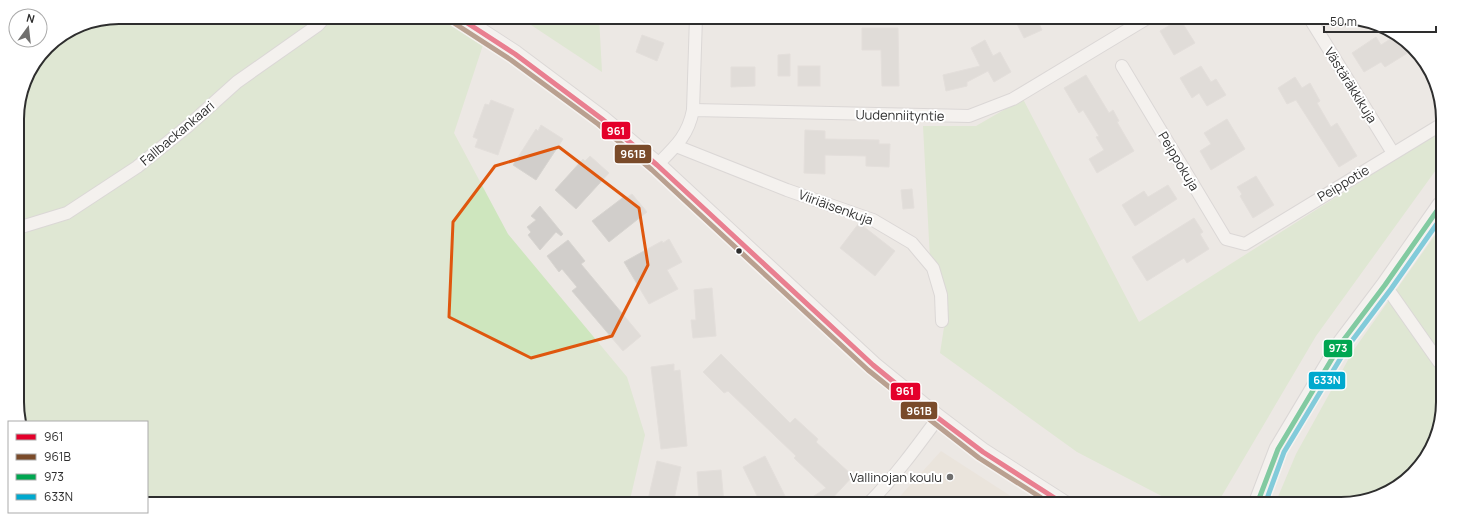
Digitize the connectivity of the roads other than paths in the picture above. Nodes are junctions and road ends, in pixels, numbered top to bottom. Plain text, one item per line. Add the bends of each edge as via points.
1 (318, 24) edge
2 (469, 24) edge
3 (696, 24) edge
4 (1137, 24) edge
5 (1312, 24) edge
6 (1122, 66) dead end
7 (693, 110) junction
8 (1436, 128) edge
9 (676, 146) junction
10 (1393, 153) junction
11 (657, 165) junction
12 (1436, 212) edge
13 (24, 226) edge
14 (1245, 244) joint
15 (1384, 285) junction
16 (942, 321) dead end
17 (1436, 358) edge
18 (938, 418) junction
19 (874, 497) edge
20 (1053, 497) edge
21 (1260, 497) edge

1 - 13 street, Fallbackankaari via 238,82 137,167 67,213
2 - 11 street via 585,105
3 - 7 street
4 - 7 street, Uudenniityntie via 1013,99 969,116
5 - 10 street, Västäräkkikuja
6 - 14 street, Peippokuja via 1226,239
7 - 9 street via 690,124
8 - 10 street, Peippotie
9 - 11 street
9 - 16 street, Viiriäisenkuja via 787,190 873,220 912,243 933,268 941,295
10 - 14 street, Peippotie
11 - 18 street via 873,365
12 - 15 street
15 - 17 street
15 - 21 street via 1342,342 1278,449
18 - 19 street
18 - 20 street via 982,452

